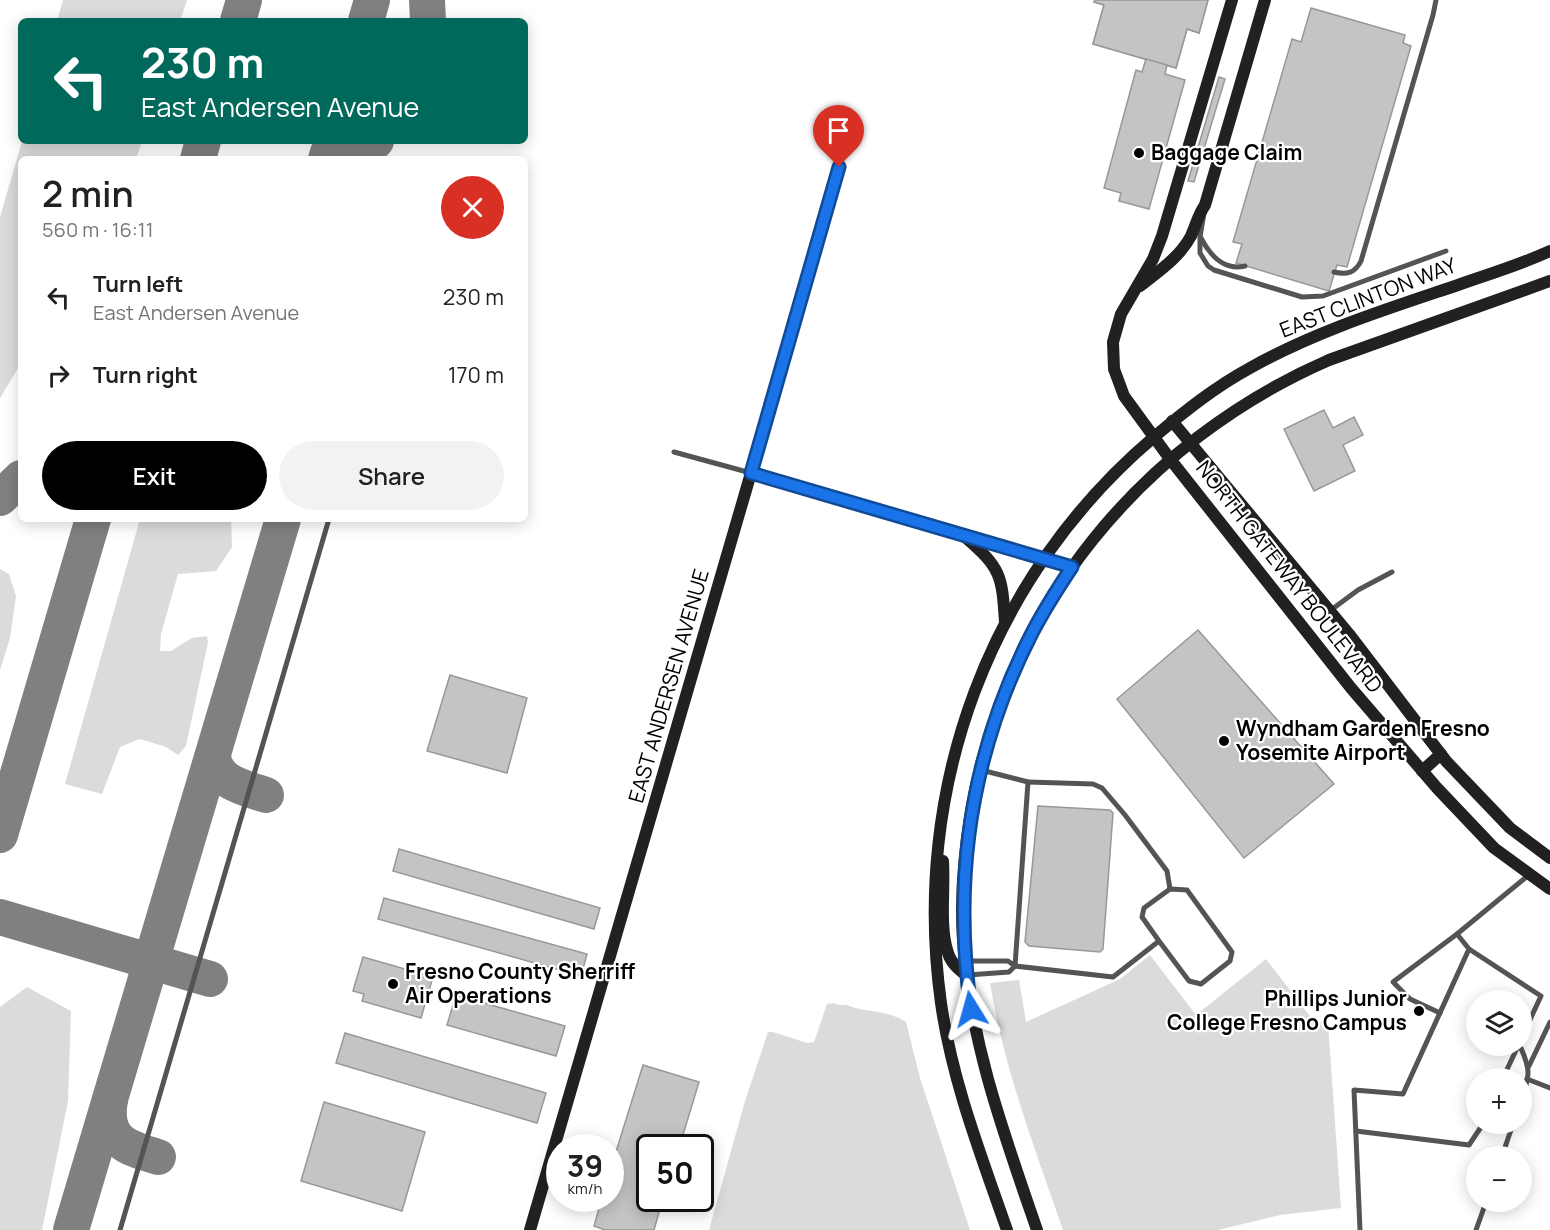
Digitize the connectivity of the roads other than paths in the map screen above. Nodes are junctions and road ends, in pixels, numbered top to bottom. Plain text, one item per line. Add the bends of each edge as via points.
1 (1232, 0) edge
2 (1265, 0) edge
3 (1436, 0) edge
4 (846, 145) dead end
5 (1204, 206) junction
6 (1200, 237) junction
7 (1446, 251) dead end
8 (1550, 251) edge
9 (1245, 266) dead end
10 (1334, 272) dead end
11 (1550, 281) edge
12 (1136, 289) junction
13 (1172, 421) junction
14 (1154, 437) junction
15 (1189, 443) junction
16 (674, 452) dead end
17 (1170, 459) junction
18 (751, 473) junction
19 (328, 522) edge
20 (961, 534) junction
21 (1044, 559) junction
22 (1072, 567) junction
23 (1392, 572) dead end
24 (1329, 611) junction
25 (1005, 622) junction
26 (1441, 754) junction
27 (980, 769) junction
28 (1422, 771) junction
29 (1028, 782) junction
30 (940, 827) junction
31 (1550, 858) edge
32 (1530, 874) junction
33 (1170, 889) junction
34 (1550, 889) edge
35 (1457, 934) junction
36 (1159, 941) junction
37 (1469, 949) junction
38 (965, 961) junction
39 (1015, 966) junction
40 (966, 975) junction
41 (1532, 990) edge
42 (1532, 990) edge
43 (1440, 1012) junction
44 (1532, 1016) edge
45 (1550, 1022) edge
46 (1524, 1056) edge
47 (1529, 1066) joint
48 (1532, 1081) edge
49 (1550, 1088) edge
50 (1356, 1131) junction
51 (1476, 1134) edge
52 (1482, 1212) edge
53 (120, 1230) edge
54 (530, 1230) edge
55 (1007, 1230) edge
56 (1036, 1230) edge
57 (1360, 1230) edge
58 (1476, 1230) edge

1 - 12 main road, NORTH GATEWAY BOULEVARD via 1162,236
2 - 5 main road
3 - 10 lane via 1361,261 1348,274
4 - 18 lane
5 - 6 lane
5 - 12 main road via 1185,245 1168,265
6 - 7 lane via 1202,258 1214,270 1308,298
6 - 9 lane via 1215,259 1235,267
8 - 13 main road, EAST CLINTON WAY via 1305,340 1231,379
11 - 15 main road, EAST CLINTON WAY via 1311,367 1242,405
12 - 14 main road, NORTH GATEWAY BOULEVARD via 1121,314 1113,342 1114,369 1124,396
13 - 14 main road, EAST CLINTON WAY
13 - 15 main road, NORTH GATEWAY BOULEVARD
14 - 17 main road, NORTH GATEWAY BOULEVARD
14 - 21 main road, EAST CLINTON WAY via 1102,485
15 - 17 main road, EAST CLINTON WAY
15 - 24 main road, NORTH GATEWAY BOULEVARD
16 - 18 lane
17 - 22 main road, EAST CLINTON WAY via 1124,503
17 - 28 main road, NORTH GATEWAY BOULEVARD via 1351,688
18 - 20 main road
18 - 54 main road, EAST ANDERSEN AVENUE
19 - 53 lane
20 - 21 main road
20 - 25 main road via 994,567 1003,588
21 - 22 main road
21 - 25 main road, EAST CLINTON WAY
22 - 27 main road, EAST CLINTON WAY via 1020,657
23 - 24 lane
24 - 26 main road, NORTH GATEWAY BOULEVARD
25 - 30 main road, EAST CLINTON WAY via 967,711
26 - 28 main road
26 - 31 main road, NORTH GATEWAY BOULEVARD via 1510,828
27 - 29 lane
27 - 38 main road, EAST CLINTON WAY via 964,864
28 - 32 main road, NORTH GATEWAY BOULEVARD via 1494,848
29 - 33 lane via 1093,783 1102,789 1167,871
29 - 39 lane
30 - 40 main road via 945,941 956,968
30 - 55 main road, EAST CLINTON WAY via 934,930 944,1021 957,1082
32 - 34 main road, NORTH GATEWAY BOULEVARD
32 - 35 lane
33 - 36 lane via 1144,908 1142,917
33 - 36 lane via 1187,890 1232,952 1230,961 1201,984 1189,981
35 - 37 lane
35 - 43 lane via 1393,982 1410,999
36 - 39 lane via 1113,977
37 - 42 lane
37 - 43 lane
38 - 39 lane via 1008,961
38 - 40 main road, EAST CLINTON WAY
39 - 40 lane via 1009,972
40 - 56 main road, EAST CLINTON WAY via 982,1061
41 - 44 lane via 1541,996
43 - 50 lane via 1403,1094 1354,1090
45 - 47 lane
46 - 47 lane
48 - 49 lane
50 - 51 lane via 1469,1145
50 - 57 lane
52 - 58 lane

